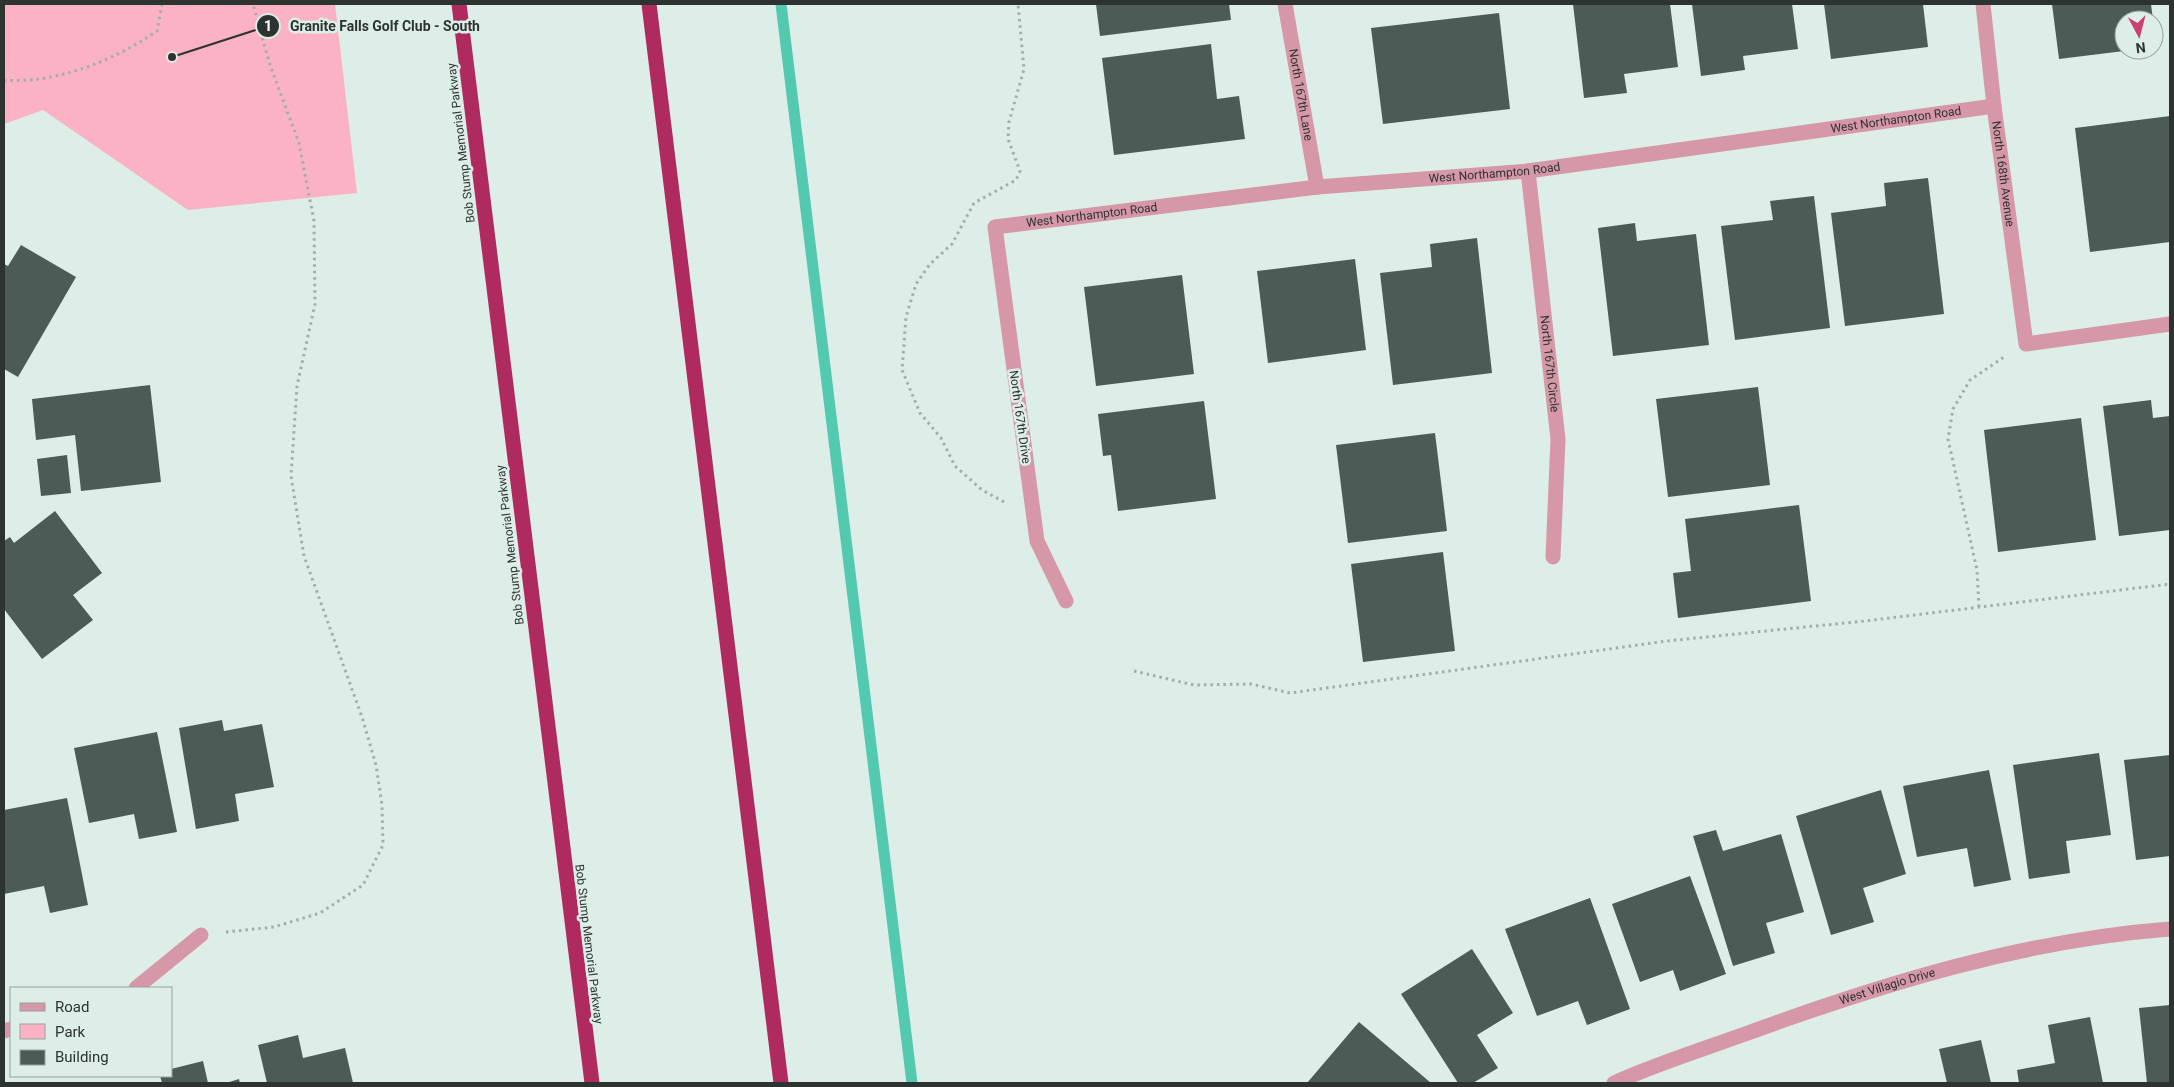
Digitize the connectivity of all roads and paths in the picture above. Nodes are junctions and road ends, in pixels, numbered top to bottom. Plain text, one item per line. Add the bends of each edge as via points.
1 (162, 4) edge
2 (253, 4) edge
3 (459, 4) edge
4 (649, 4) edge
5 (1018, 4) edge
6 (1284, 4) edge
7 (1983, 4) edge
8 (4, 81) edge
9 (1994, 106) junction
10 (1528, 171) junction
11 (1318, 187) junction
12 (995, 227) joint
13 (2170, 324) edge
14 (2026, 344) junction
15 (1034, 520) junction
16 (1553, 557) dead end
17 (2170, 584) edge
18 (1066, 601) dead end
19 (1979, 607) junction
20 (1134, 671) dead end
21 (2170, 929) edge
22 (201, 935) joint
23 (137, 987) edge
24 (592, 1083) edge
25 (782, 1083) edge
26 (1614, 1083) edge

1 - 8 path via 157,31 132,48 92,65 39,79
2 - 22 path via 270,64 299,143 314,221 315,304 297,386 291,476 304,556 376,764 383,845 363,885 320,913 274,927
3 - 24 highway, Bob Stump Memorial Parkway
4 - 25 highway
5 - 15 path via 1024,69 1009,122 1008,139 1020,171 1016,180 974,203 952,244 930,264 916,284 906,316 902,370 920,413 940,438 955,466 982,490
6 - 11 street, North 167th Lane
7 - 9 street, North 168th Avenue
9 - 10 street, West Northampton Road
9 - 14 street, North 168th Avenue
10 - 11 street, West Northampton Road
10 - 16 street, North 167th Circle via 1558,439
11 - 12 street, West Northampton Road
12 - 15 street, North 167th Drive
13 - 14 street
14 - 19 path via 1970,380 1953,409 1948,439 1977,570
15 - 18 street, North 167th Drive via 1037,541
17 - 19 path
19 - 20 path via 1667,641 1290,692 1251,684 1194,684
21 - 26 street, West Villagio Drive via 2134,931 1998,955 1839,999
22 - 23 street

